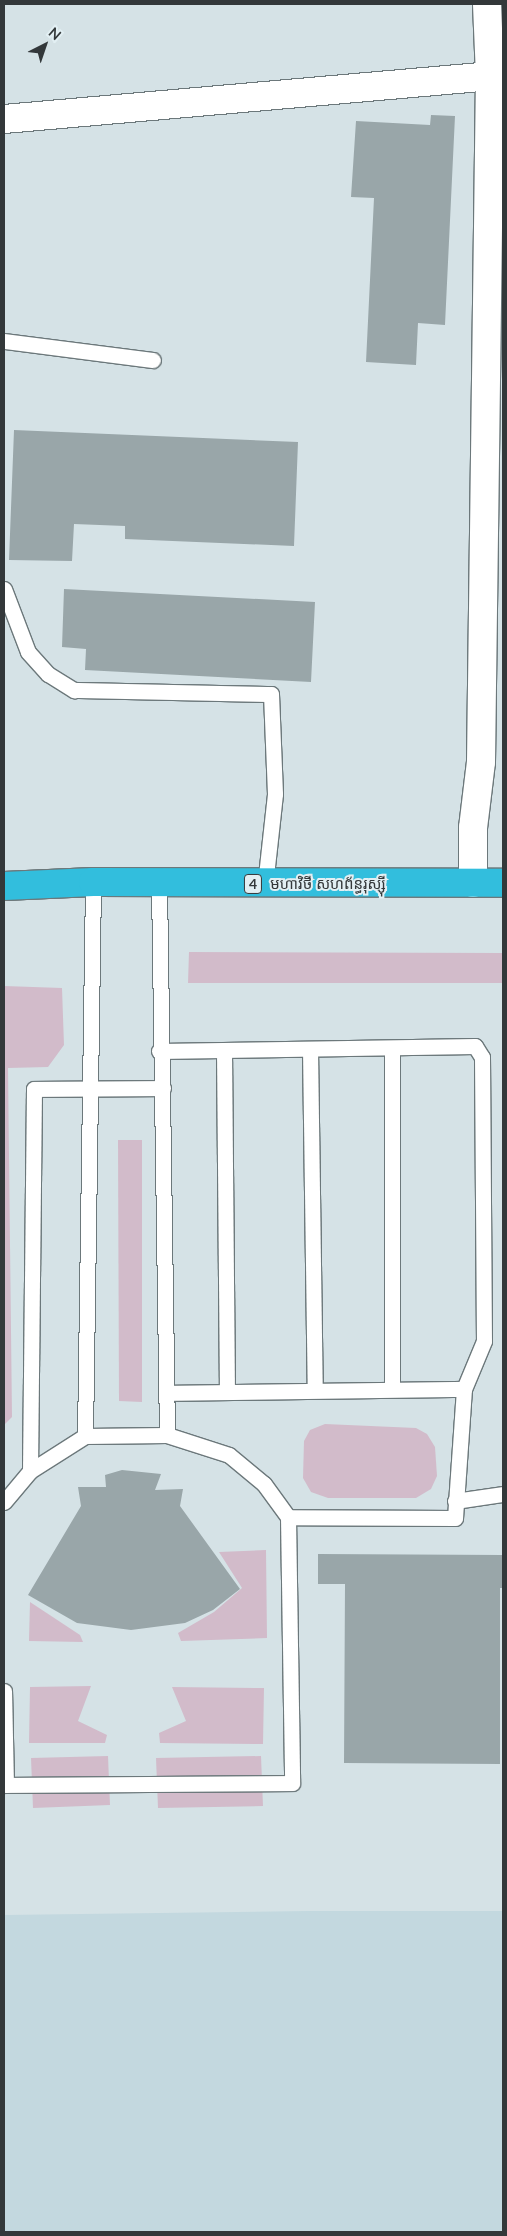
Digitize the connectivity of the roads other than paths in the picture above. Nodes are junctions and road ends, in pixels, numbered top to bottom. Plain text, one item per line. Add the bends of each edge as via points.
1 (487, 4) edge
2 (497, 76) edge
3 (4, 120) edge
4 (4, 341) edge
5 (153, 360) dead end
6 (4, 589) edge
7 (492, 762) edge
8 (93, 882) junction
9 (159, 883) junction
10 (473, 883) junction
11 (503, 883) edge
12 (265, 884) junction
13 (4, 886) edge
14 (392, 1048) junction
15 (224, 1050) junction
16 (310, 1050) junction
17 (159, 1051) junction
18 (163, 1088) junction
19 (90, 1089) junction
20 (392, 1389) junction
21 (464, 1389) junction
22 (315, 1390) junction
23 (227, 1392) junction
24 (167, 1393) junction
25 (167, 1435) junction
26 (85, 1436) junction
27 (30, 1471) junction
28 (503, 1494) edge
29 (454, 1501) junction
30 (4, 1502) edge
31 (288, 1517) junction
32 (4, 1691) edge

1 - 2 street
2 - 3 street
2 - 7 street
4 - 5 lane
6 - 12 lane via 28,652 48,674 74,690 271,694 275,794
7 - 10 street via 473,828
8 - 9 highway, មហាវិថី សហព័ន្ធរុស្ស៊ី / 4
8 - 13 highway, មហាវិថី សហព័ន្ធរុស្ស៊ី / 4
8 - 19 lane
9 - 12 highway, មហាវិថី សហព័ន្ធរុស្ស៊ី / 4
9 - 17 lane
10 - 11 highway, មហាវិថី សហព័ន្ធរុស្ស៊ី / 4
10 - 12 highway, មហាវិថី សហព័ន្ធរុស្ស៊ី / 4
14 - 16 lane
14 - 20 lane
14 - 21 lane via 463,1043 475,1046 482,1057 484,1341
15 - 16 lane
15 - 17 lane
15 - 23 lane
16 - 22 lane
17 - 18 lane
18 - 19 lane
18 - 24 lane
19 - 26 lane
19 - 27 lane via 34,1089
20 - 21 lane
20 - 22 lane
21 - 29 lane
22 - 23 lane
23 - 24 lane
24 - 25 lane
25 - 26 lane
25 - 31 lane via 229,1455 264,1484
26 - 27 lane
27 - 30 lane
28 - 29 lane
29 - 31 lane via 455,1518
31 - 32 lane via 292,1783 6,1786

